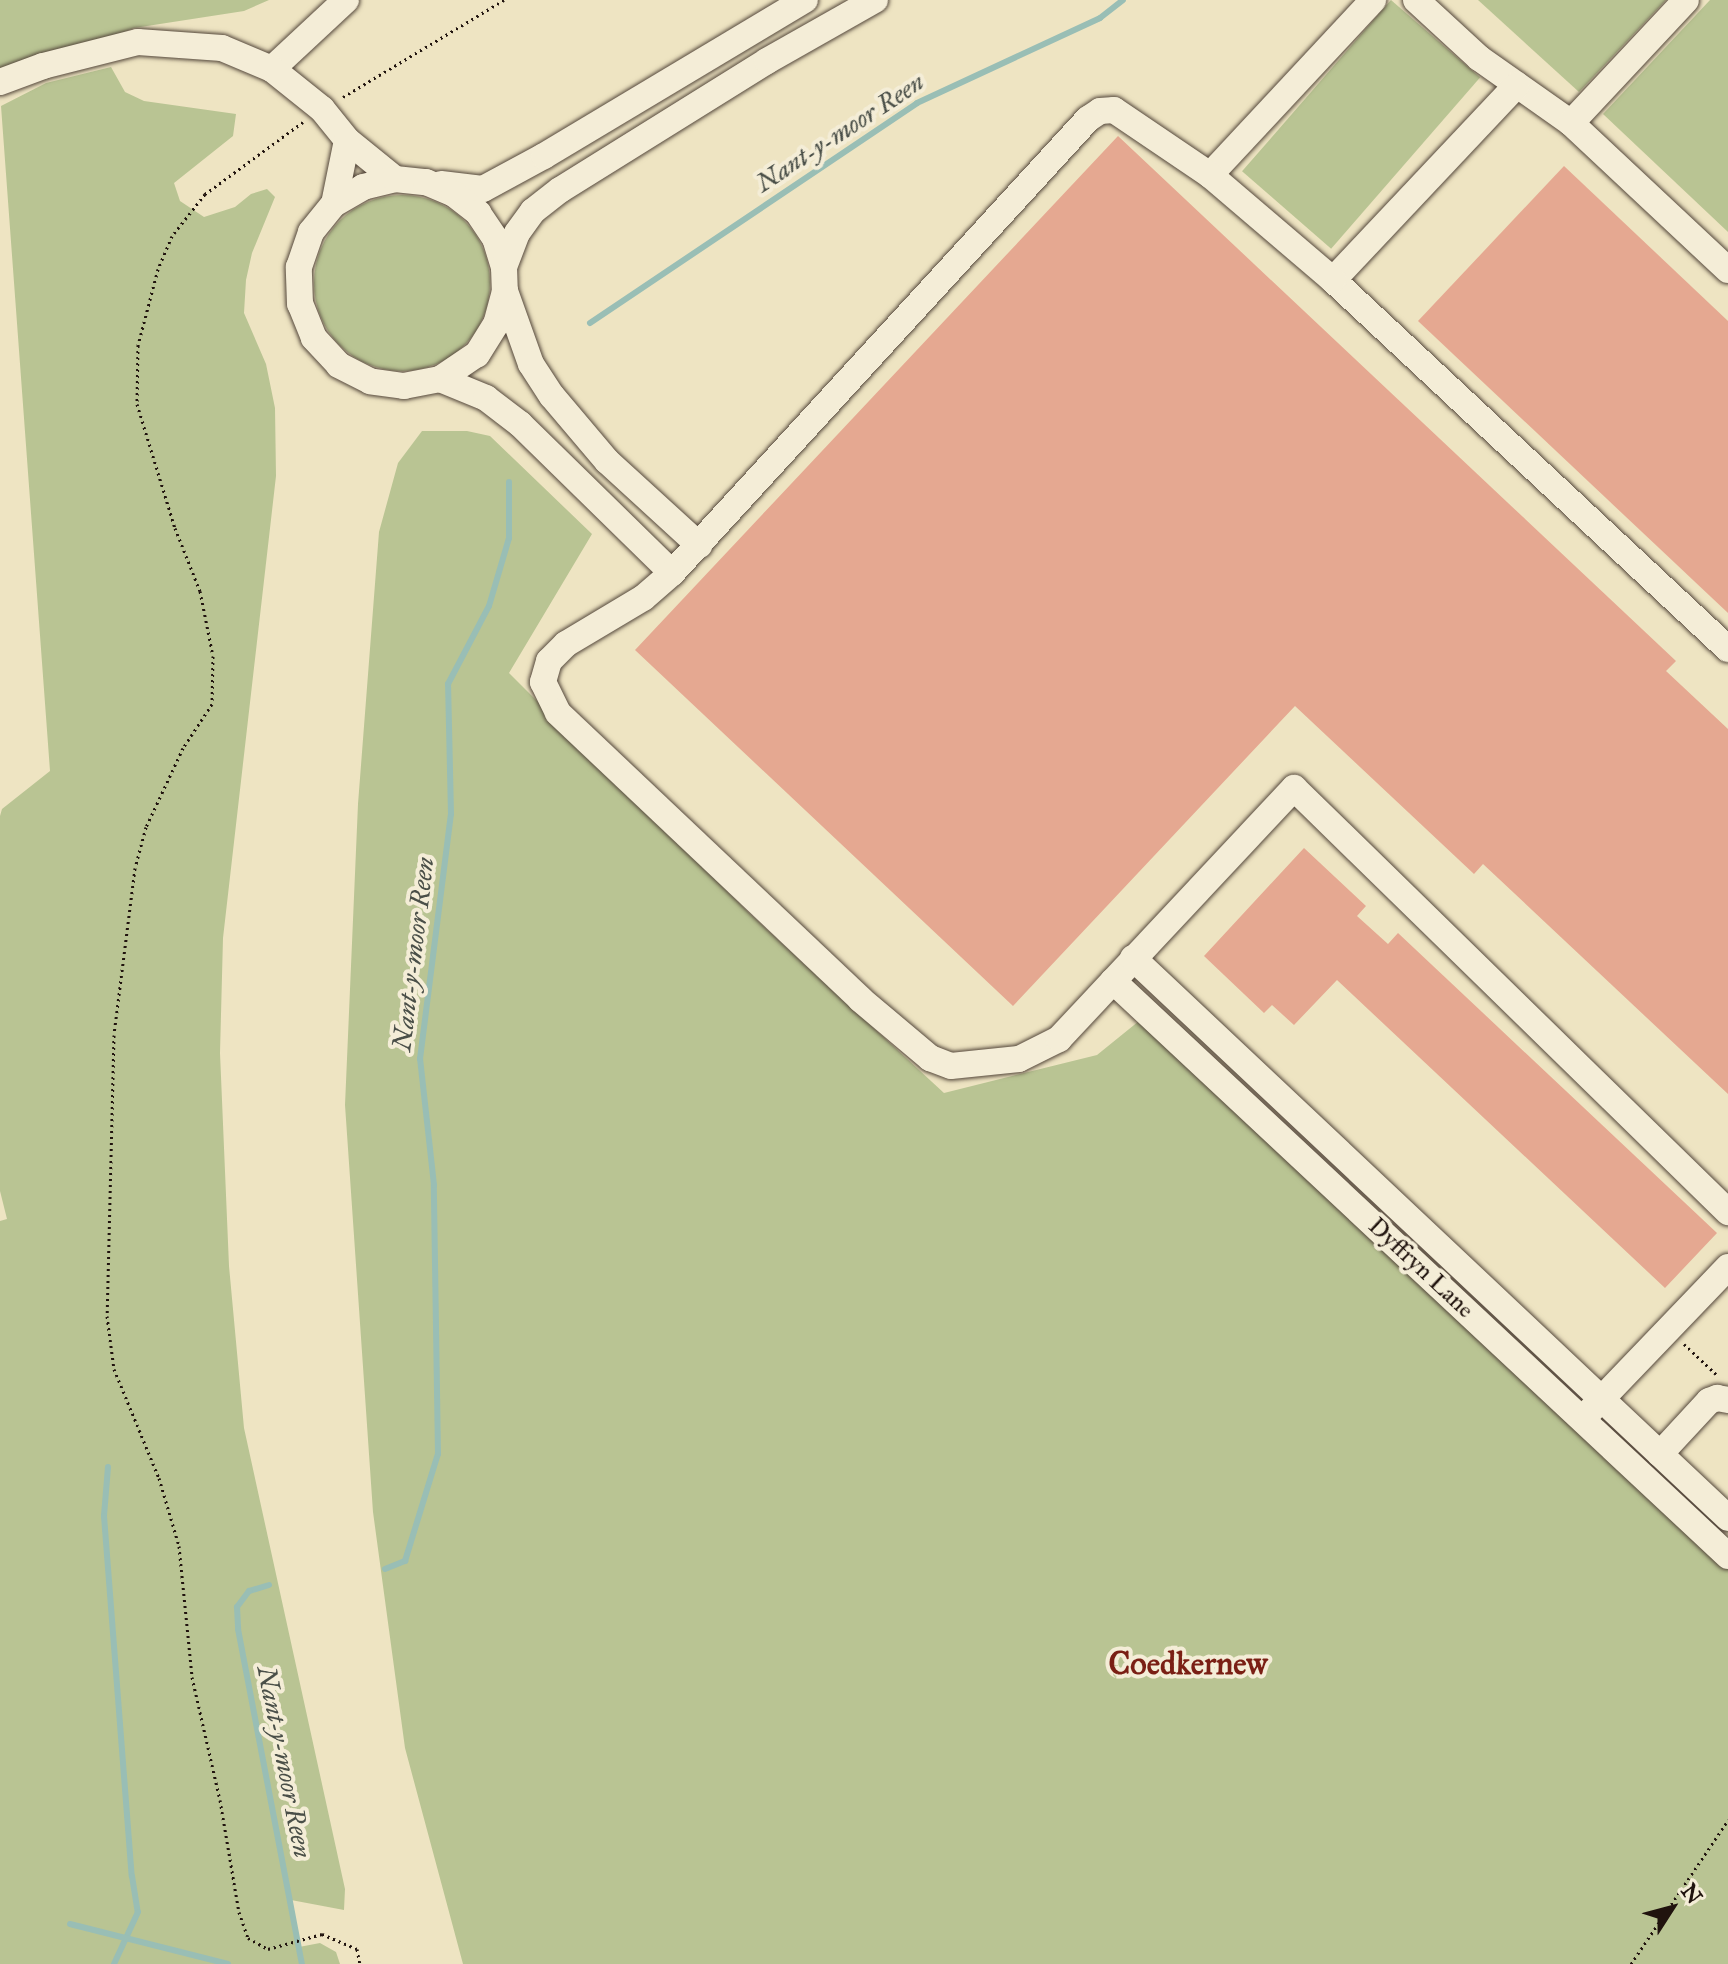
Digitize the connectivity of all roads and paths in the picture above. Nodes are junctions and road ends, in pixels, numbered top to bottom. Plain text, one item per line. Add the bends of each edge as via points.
1 (346, 0) edge
2 (504, 0) edge
3 (805, 0) edge
4 (875, 0) edge
5 (1373, 0) edge
6 (1416, 0) edge
7 (1686, 0) edge
8 (272, 69) junction
9 (0, 82) edge
10 (1517, 85) junction
11 (322, 109) junction
12 (1571, 123) junction
13 (347, 140) junction
14 (1210, 175) junction
15 (395, 179) junction
16 (426, 182) junction
17 (334, 204) junction
18 (1728, 270) edge
19 (504, 279) junction
20 (1333, 280) junction
21 (440, 379) junction
22 (699, 545) junction
23 (672, 573) junction
24 (1728, 649) edge
25 (1133, 958) junction
26 (1113, 981) junction
27 (1728, 1212) edge
28 (1728, 1267) edge
29 (1668, 1330) junction
30 (1723, 1388) edge
31 (1592, 1409) junction
32 (1660, 1454) junction
33 (1728, 1518) edge
34 (1728, 1556) edge
35 (1728, 1820) edge
36 (360, 1964) edge
37 (1631, 1964) edge

1 - 8 street
2 - 11 path
3 - 16 street via 483,189
4 - 19 street via 560,190 533,211 517,233
5 - 14 street
6 - 10 street
7 - 12 street
8 - 9 street via 222,48 138,42
8 - 11 street
10 - 12 street
10 - 20 street
11 - 13 street
11 - 36 path via 205,194 172,236 138,345 137,404 200,591 213,656 212,704 183,748 146,827 135,868 114,1035 107,1316 114,1369 159,1478 179,1546 192,1677 248,1938 268,1949 322,1934 357,1949
12 - 18 street
13 - 15 street
13 - 17 street
14 - 20 street
14 - 22 street via 1114,110 1088,119
15 - 16 street
15 - 17 street via 363,187
16 - 19 street via 454,194 478,213 495,238
17 - 21 street via 311,232 299,267 300,304 314,338 339,365 370,381 404,386
19 - 21 street via 496,324 477,354
19 - 22 street via 531,364 552,396 607,461
20 - 24 street
21 - 23 street via 486,398 520,424
22 - 23 street
23 - 26 street via 554,655 544,670 545,692 558,713 860,999 930,1058 951,1066 1019,1059 1041,1050 1059,1039
25 - 26 street
25 - 27 street via 1294,788
25 - 31 street, Dyffryn Lane
26 - 31 street, Dyffryn Lane
28 - 29 street
29 - 30 path
29 - 31 street
30 - 32 street
31 - 32 street, Dyffryn Lane
31 - 34 street, Dyffryn Lane
32 - 33 street, Dyffryn Lane
35 - 37 path

